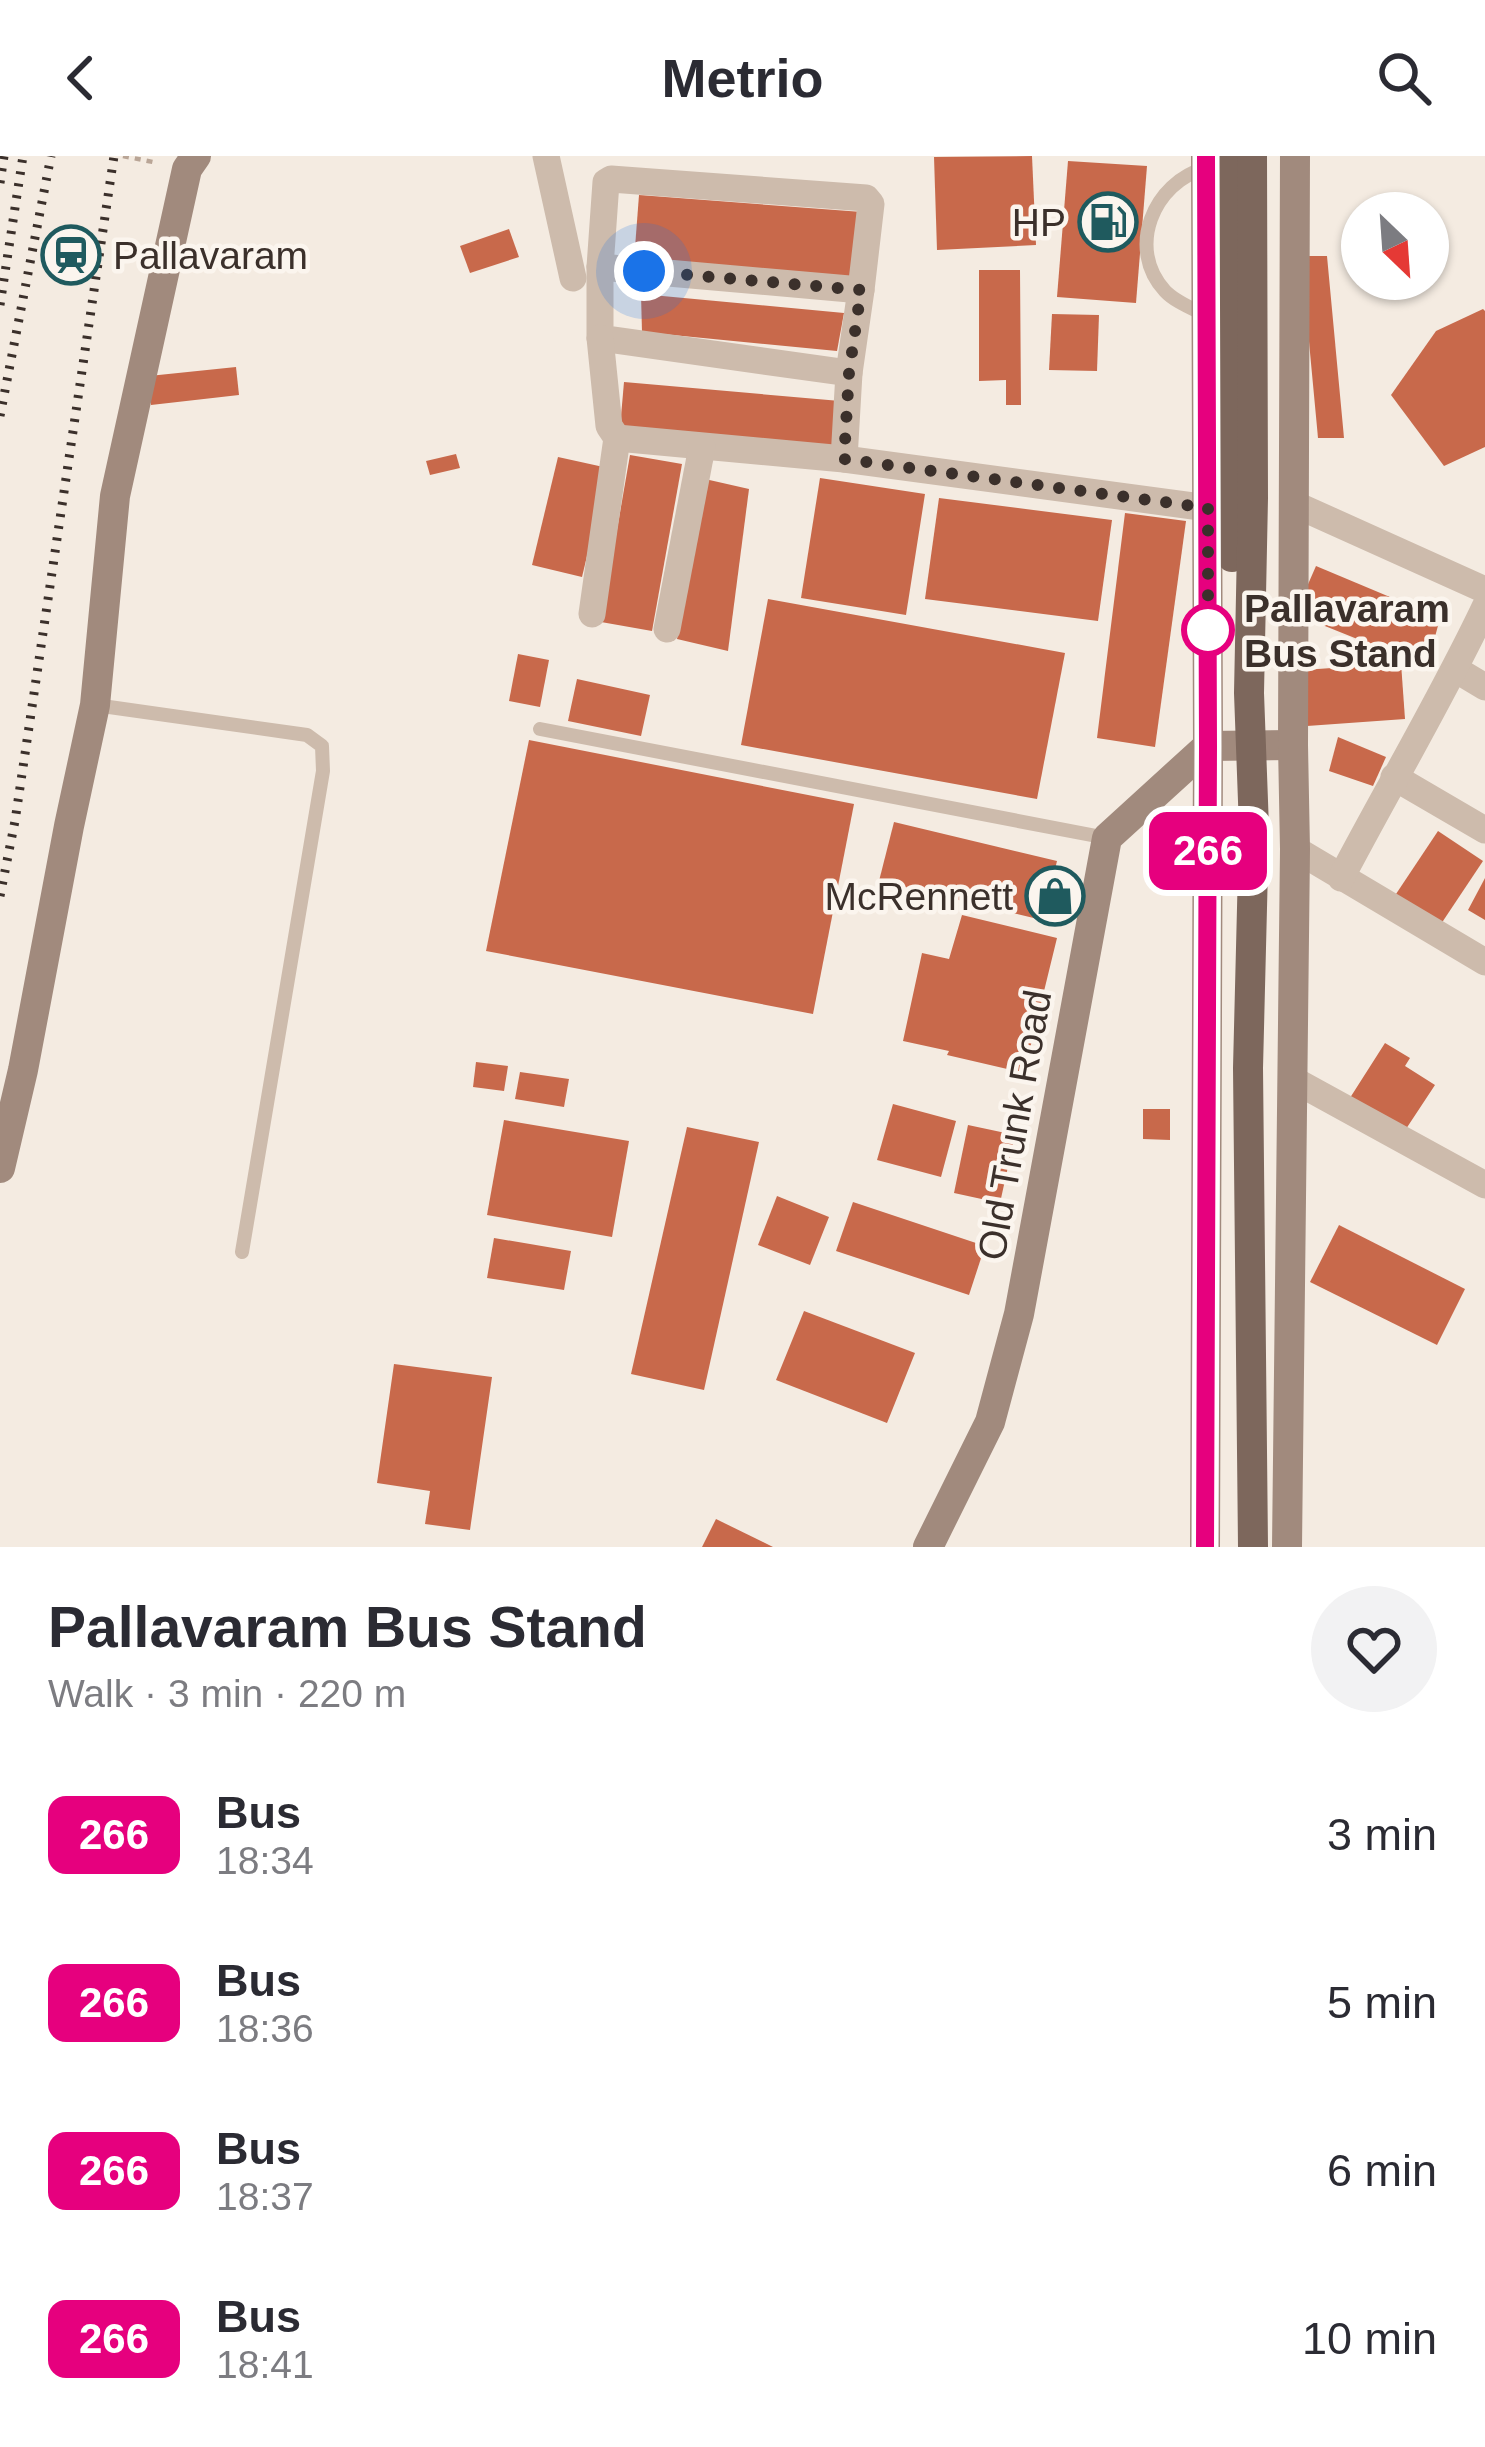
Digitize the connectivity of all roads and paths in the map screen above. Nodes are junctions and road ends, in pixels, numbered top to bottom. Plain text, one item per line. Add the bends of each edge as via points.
1 (123, 156) edge
2 (546, 156) edge
3 (1252, 156) edge
4 (1295, 156) edge
5 (1214, 160) edge
6 (192, 163) edge
7 (600, 267) junction
8 (573, 278) dead end
9 (861, 290) junction
10 (1207, 316) junction
11 (600, 338) junction
12 (849, 373) junction
13 (617, 438) junction
14 (702, 447) junction
15 (844, 459) junction
16 (1294, 505) junction
17 (1208, 508) junction
18 (1485, 590) edge
19 (1485, 607) edge
20 (592, 614) dead end
21 (667, 629) dead end
22 (1456, 669) junction
23 (1485, 687) edge
24 (95, 705) junction
25 (540, 729) dead end
26 (1293, 745) junction
27 (1208, 746) junction
28 (1394, 777) junction
29 (1485, 830) edge
30 (1107, 838) junction
31 (1294, 849) junction
32 (1341, 878) junction
33 (1485, 962) edge
34 (1292, 1079) junction
35 (0, 1168) edge
36 (1485, 1185) edge
37 (242, 1252) dead end
38 (928, 1547) edge
39 (1205, 1547) edge
40 (1233, 1547) edge
41 (1253, 1547) edge
42 (1287, 1547) edge

1 - 6 path
2 - 8 street
3 - 41 main road, bridge
4 - 16 street
5 - 10 street
5 - 10 lane via 1165,192 1147,248 1167,293
5 - 40 main road, bridge via 1234,751
6 - 24 street via 116,496
7 - 9 street
7 - 9 street via 611,179 859,196 871,204
7 - 11 street
9 - 12 street
10 - 17 street
11 - 12 street
11 - 13 street
12 - 15 street
13 - 14 street
13 - 20 street
14 - 15 street
14 - 21 street
15 - 17 street
16 - 18 street
16 - 26 street
17 - 27 street
19 - 22 street
22 - 23 street
22 - 28 street
24 - 35 street
24 - 37 lane via 307,735 322,746
25 - 30 lane
26 - 27 street
26 - 31 street
27 - 30 street
27 - 39 street
28 - 29 street
28 - 32 street
30 - 38 street, Old Trunk Road via 1019,1314 990,1422
31 - 32 street
31 - 34 street
32 - 33 street
34 - 36 street
34 - 42 street

